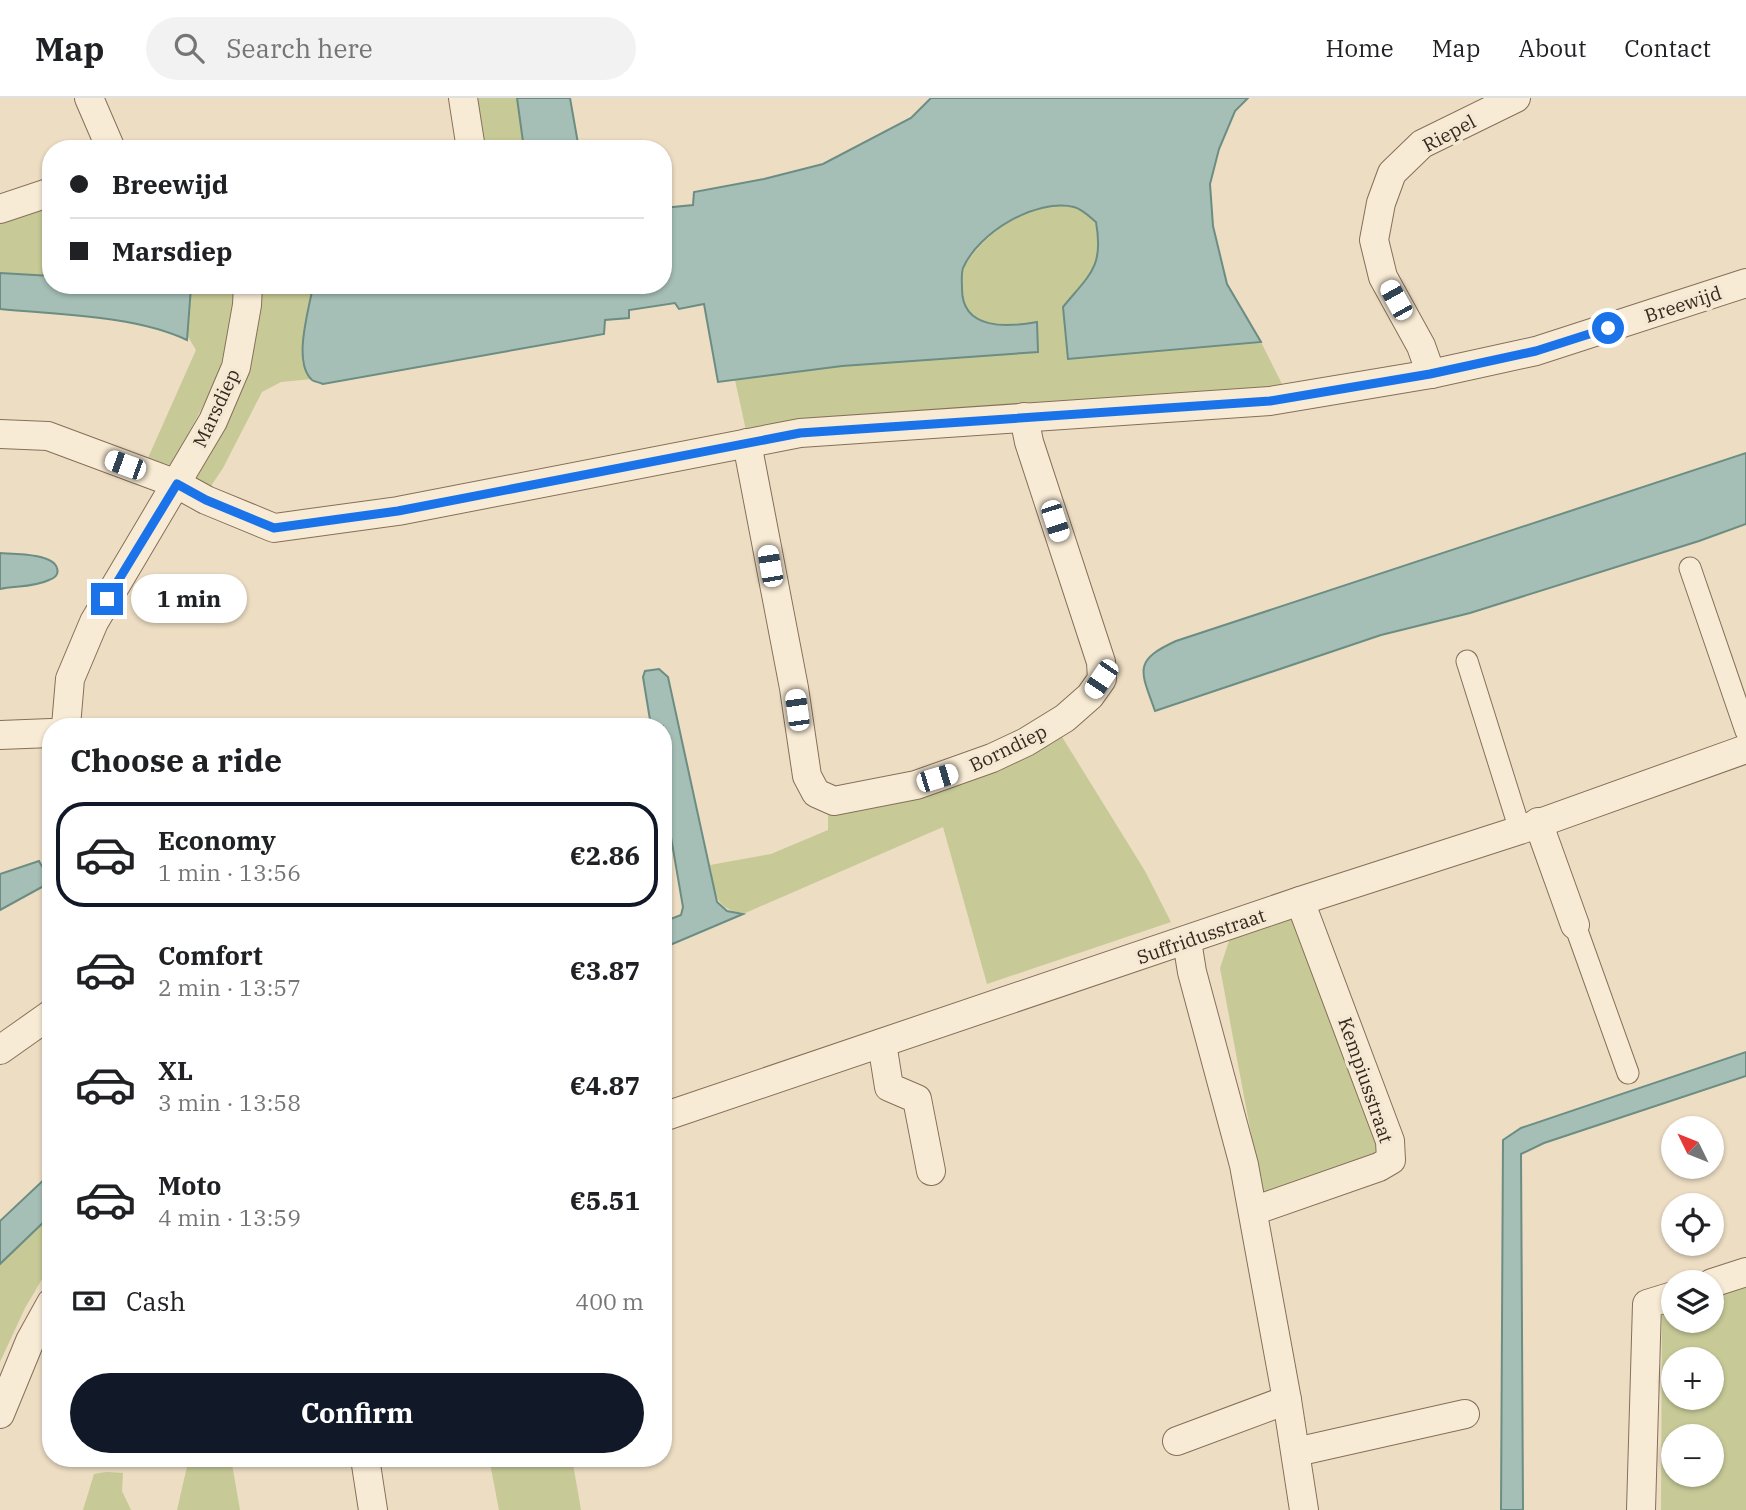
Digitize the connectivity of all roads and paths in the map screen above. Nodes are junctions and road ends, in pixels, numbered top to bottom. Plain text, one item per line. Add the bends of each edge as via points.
1 (89, 98) edge
2 (463, 98) edge
3 (1516, 98) edge
4 (107, 140) edge
5 (470, 140) edge
6 (42, 195) edge
7 (0, 209) edge
8 (1746, 283) edge
9 (248, 294) edge
10 (1430, 374) junction
11 (1024, 417) junction
12 (0, 434) edge
13 (747, 443) junction
14 (177, 484) junction
15 (1690, 568) dead end
16 (1467, 661) dead end
17 (67, 718) edge
18 (1746, 731) edge
19 (42, 733) edge
20 (0, 735) edge
21 (1746, 749) edge
22 (1529, 826) junction
23 (1300, 901) junction
24 (1576, 925) joint
25 (1187, 941) junction
26 (42, 1020) edge
27 (882, 1043) junction
28 (0, 1050) edge
29 (1628, 1073) dead end
30 (672, 1114) edge
31 (931, 1171) dead end
32 (1253, 1211) junction
33 (1746, 1272) edge
34 (1724, 1279) edge
35 (1661, 1300) edge
36 (42, 1320) edge
37 (1287, 1400) junction
38 (0, 1414) edge
39 (1465, 1414) dead end
40 (1177, 1441) dead end
41 (1296, 1451) junction
42 (366, 1467) edge
43 (373, 1510) edge
44 (1304, 1510) edge
45 (1641, 1510) edge

1 - 4 street
2 - 5 street
3 - 10 street, Riepel via 1422,144 1392,173 1381,203 1374,240 1383,276 1421,346
6 - 7 street
8 - 10 street, Breewijd via 1536,351
9 - 14 street, Marsdiep via 236,367 213,421
10 - 11 street, Breewijd via 1270,401
11 - 13 street, Breewijd via 800,433
11 - 13 street, Borndiep via 1101,662 1101,679 1065,718 992,758 916,785 834,801 816,793 807,776
12 - 14 street via 48,436
13 - 14 street, Breewijd via 398,511 274,528
14 - 17 street, Marsdiep via 94,622 70,679
15 - 18 street
16 - 22 street
19 - 20 street
21 - 22 street, Suffridusstraat
22 - 23 street, Suffridusstraat
22 - 24 street
23 - 25 street, Suffridusstraat
23 - 32 street, Kempiusstraat via 1390,1141 1391,1160
24 - 29 street
25 - 27 street, Suffridusstraat
25 - 32 street
26 - 28 street
27 - 30 street, Suffridusstraat
27 - 31 street via 889,1087 917,1099
32 - 37 street
33 - 34 street
35 - 45 street via 1647,1304
36 - 38 street
37 - 40 street
37 - 41 street
39 - 41 street
41 - 44 street
42 - 43 street

